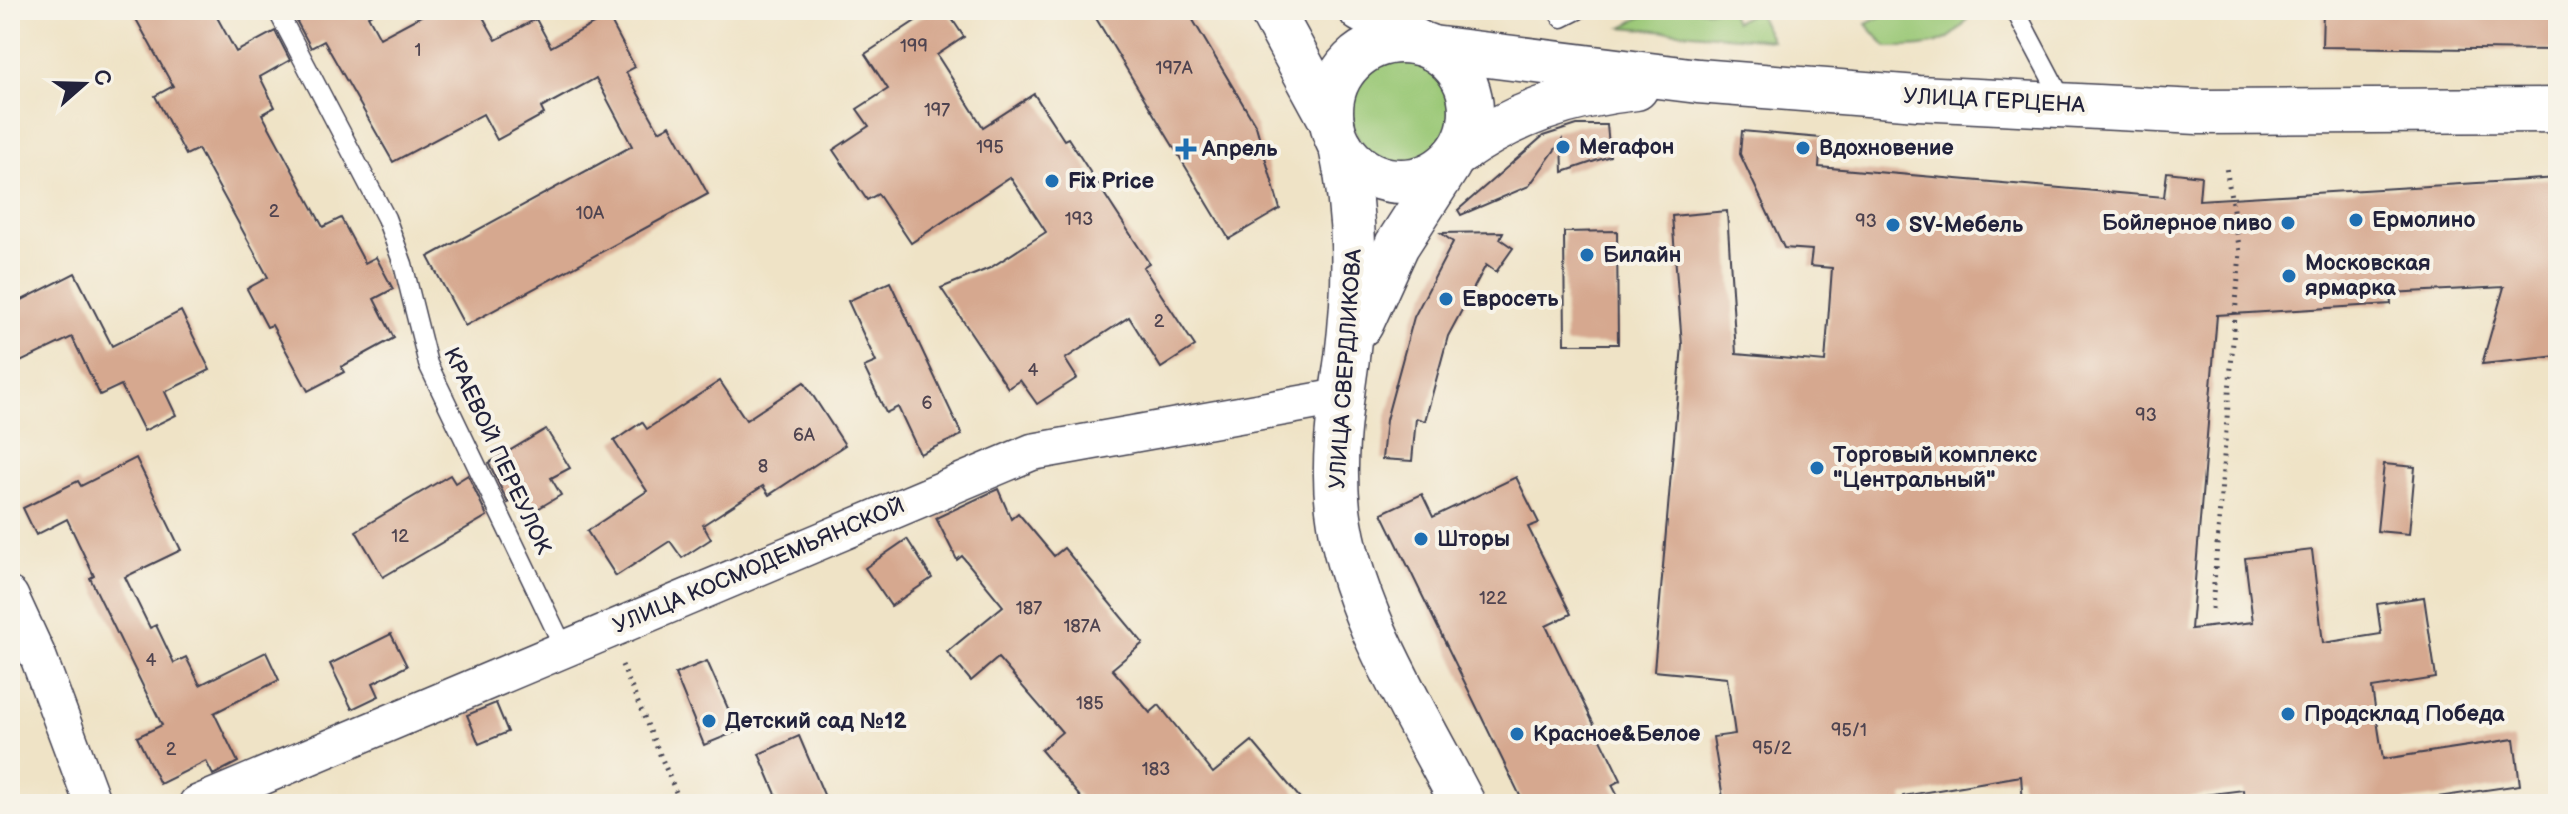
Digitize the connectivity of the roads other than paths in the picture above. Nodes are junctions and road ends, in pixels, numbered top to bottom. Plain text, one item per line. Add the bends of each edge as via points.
1 (277, 10) edge
2 (1271, 10) edge
3 (1361, 10) edge
4 (1556, 10) edge
5 (1578, 10) edge
6 (2015, 10) edge
7 (1425, 46) junction
8 (1698, 81) junction
9 (2064, 104) junction
10 (2558, 110) edge
11 (1336, 135) junction
12 (1453, 159) junction
13 (1344, 378) junction
14 (10, 596) edge
15 (564, 648) junction
16 (93, 804) edge
17 (197, 804) edge
18 (1463, 804) edge

1 - 15 lane, КРАЕВОЙ ПЕРЕУЛОК via 386,218 428,364
2 - 11 street, УЛИЦА СВЕРДЛИКОВА
3 - 7 street, УЛИЦА ГЕРЦЕНА
4 - 5 lane via 1562,18
6 - 9 lane
7 - 8 street, УЛИЦА ГЕРЦЕНА
7 - 11 street via 1378,45 1354,59 1333,94
7 - 12 street via 1443,55 1462,75 1471,102 1470,129
8 - 9 street, УЛИЦА ГЕРЦЕНА
8 - 12 street via 1551,103 1500,126
9 - 10 street, УЛИЦА ГЕРЦЕНА via 2198,112
11 - 12 street via 1359,168 1384,180 1412,181
11 - 13 street, УЛИЦА СВЕРДЛИКОВА via 1353,202 1355,255
12 - 13 street via 1397,245
13 - 15 street, УЛИЦА КОСМОДЕМЬЯНСКОЙ via 1032,452
13 - 18 street, УЛИЦА СВЕРДЛИКОВА via 1335,473 1346,553 1369,619
14 - 16 street via 50,684
15 - 17 street, УЛИЦА КОСМОДЕМЬЯНСКОЙ

